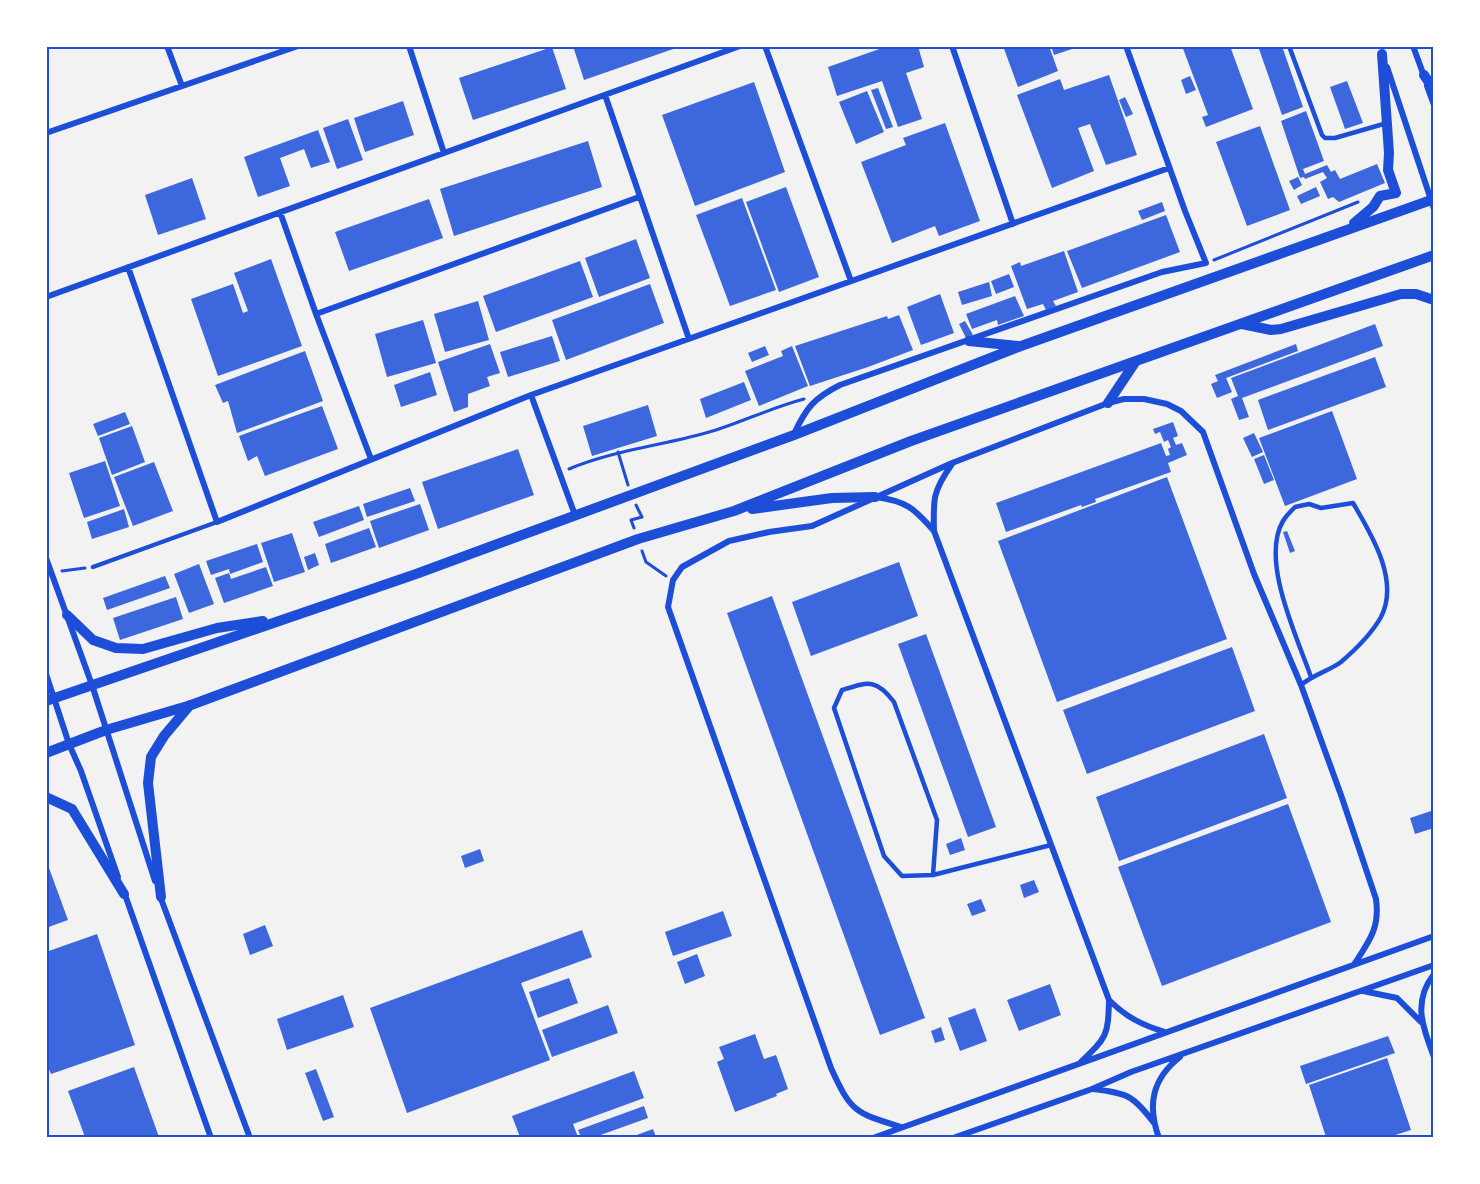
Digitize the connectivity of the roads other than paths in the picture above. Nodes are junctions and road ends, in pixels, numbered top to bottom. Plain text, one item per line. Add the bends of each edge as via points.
1 (167, 46) edge
2 (298, 46) edge
3 (409, 46) edge
4 (740, 46) edge
5 (765, 46) edge
6 (952, 46) edge
7 (1126, 46) edge
8 (1289, 46) edge
9 (1413, 46) edge
10 (1381, 50) edge
11 (1424, 75) junction
12 (182, 86) junction
13 (1434, 90) edge
14 (604, 95) junction
15 (1434, 105) edge
16 (1387, 123) junction
17 (48, 132) edge
18 (444, 153) junction
19 (1169, 168) junction
20 (639, 197) junction
21 (1432, 202) edge
22 (280, 212) junction
23 (1013, 224) junction
24 (1347, 228) junction
25 (1434, 255) edge
26 (128, 267) junction
27 (851, 281) junction
28 (46, 297) edge
29 (1434, 300) edge
30 (316, 314) junction
31 (1241, 324) junction
32 (689, 339) junction
33 (969, 341) junction
34 (1021, 346) junction
35 (1136, 361) junction
36 (531, 395) junction
37 (1107, 402) junction
38 (794, 435) junction
39 (371, 459) junction
40 (952, 463) junction
41 (875, 497) junction
42 (734, 511) junction
43 (575, 515) junction
44 (217, 522) junction
45 (934, 531) junction
46 (46, 558) edge
47 (93, 567) road end
48 (68, 615) junction
49 (290, 617) junction
50 (46, 674) edge
51 (1311, 676) junction
52 (92, 685) junction
53 (1301, 686) junction
54 (51, 700) edge
55 (191, 705) junction
56 (106, 730) junction
57 (69, 744) junction
58 (46, 753) edge
59 (46, 797) edge
60 (1051, 845) junction
61 (933, 875) junction
62 (124, 894) junction
63 (161, 897) junction
64 (1434, 936) edge
65 (1355, 963) junction
66 (1434, 965) edge
67 (1434, 974) edge
68 (1361, 990) junction
69 (1109, 1000) junction
70 (1421, 1022) junction
71 (1167, 1033) junction
72 (1185, 1053) junction
73 (1434, 1057) edge
74 (1081, 1062) junction
75 (1092, 1089) junction
76 (1154, 1123) junction
77 (901, 1127) junction
78 (211, 1137) edge
79 (250, 1137) edge
80 (873, 1137) edge
81 (953, 1137) edge
82 (1159, 1137) edge

1 - 12 street
2 - 12 street
3 - 18 street
4 - 14 street
5 - 27 street
6 - 23 street
7 - 19 street
8 - 16 lane via 1325,138
9 - 11 street
10 - 16 street
10 - 21 street
11 - 13 street
11 - 15 street
12 - 17 street
14 - 18 street
14 - 20 street
16 - 24 street via 1388,170 1396,193 1380,196 1373,207
18 - 22 street
19 - 23 street
19 - 33 street via 1206,263 1162,272
20 - 30 street
20 - 32 street
21 - 24 street
22 - 26 street
22 - 30 street
23 - 27 street
24 - 34 street
25 - 31 street
26 - 28 street
26 - 44 street
27 - 32 street
29 - 31 street via 1409,293 1281,329
30 - 39 street
31 - 35 street
32 - 36 street
33 - 34 street
33 - 38 street via 823,393 802,416
34 - 38 street
35 - 37 street
35 - 42 street via 911,441
36 - 39 street
36 - 43 street
37 - 40 street
37 - 53 street via 1144,399 1167,404 1181,411 1203,432 1254,574
38 - 43 street
39 - 44 street
40 - 41 street
40 - 45 street via 937,485
41 - 42 street via 832,498
41 - 45 street via 893,499 915,509
41 - 77 street via 812,526 729,542 682,567 673,580 668,607 844,1096 867,1117
42 - 55 street via 638,538
43 - 49 street
44 - 47 lane
45 - 60 street
46 - 48 street
48 - 49 street via 93,640 116,648 143,649 217,628
48 - 52 street
49 - 52 street
50 - 54 street
51 - 51 lane via 1338,664 1372,629 1384,608 1386,575 1375,541 1353,503 1295,507 1282,522 1276,542 1281,592
51 - 53 lane
52 - 54 street
52 - 56 street
53 - 65 street via 1376,899 1376,925
54 - 57 street
55 - 56 street
55 - 63 street via 151,757 148,783
56 - 57 street
56 - 63 street
57 - 58 street
57 - 62 street
59 - 62 street via 72,809
60 - 61 lane
60 - 69 street
61 - 61 lane via 902,876 884,856 834,708 842,690 867,682 883,687 894,702 937,820
62 - 78 street
63 - 79 street
64 - 65 street
65 - 71 street
66 - 68 street
67 - 70 street via 1425,986
68 - 70 street via 1397,998
68 - 72 street
69 - 71 street via 1143,1026
69 - 74 street via 1103,1041
70 - 73 street
71 - 74 street
72 - 75 street
72 - 76 street via 1169,1065 1156,1086
74 - 77 street
75 - 76 street via 1137,1101
75 - 81 street
76 - 82 street
77 - 80 street

